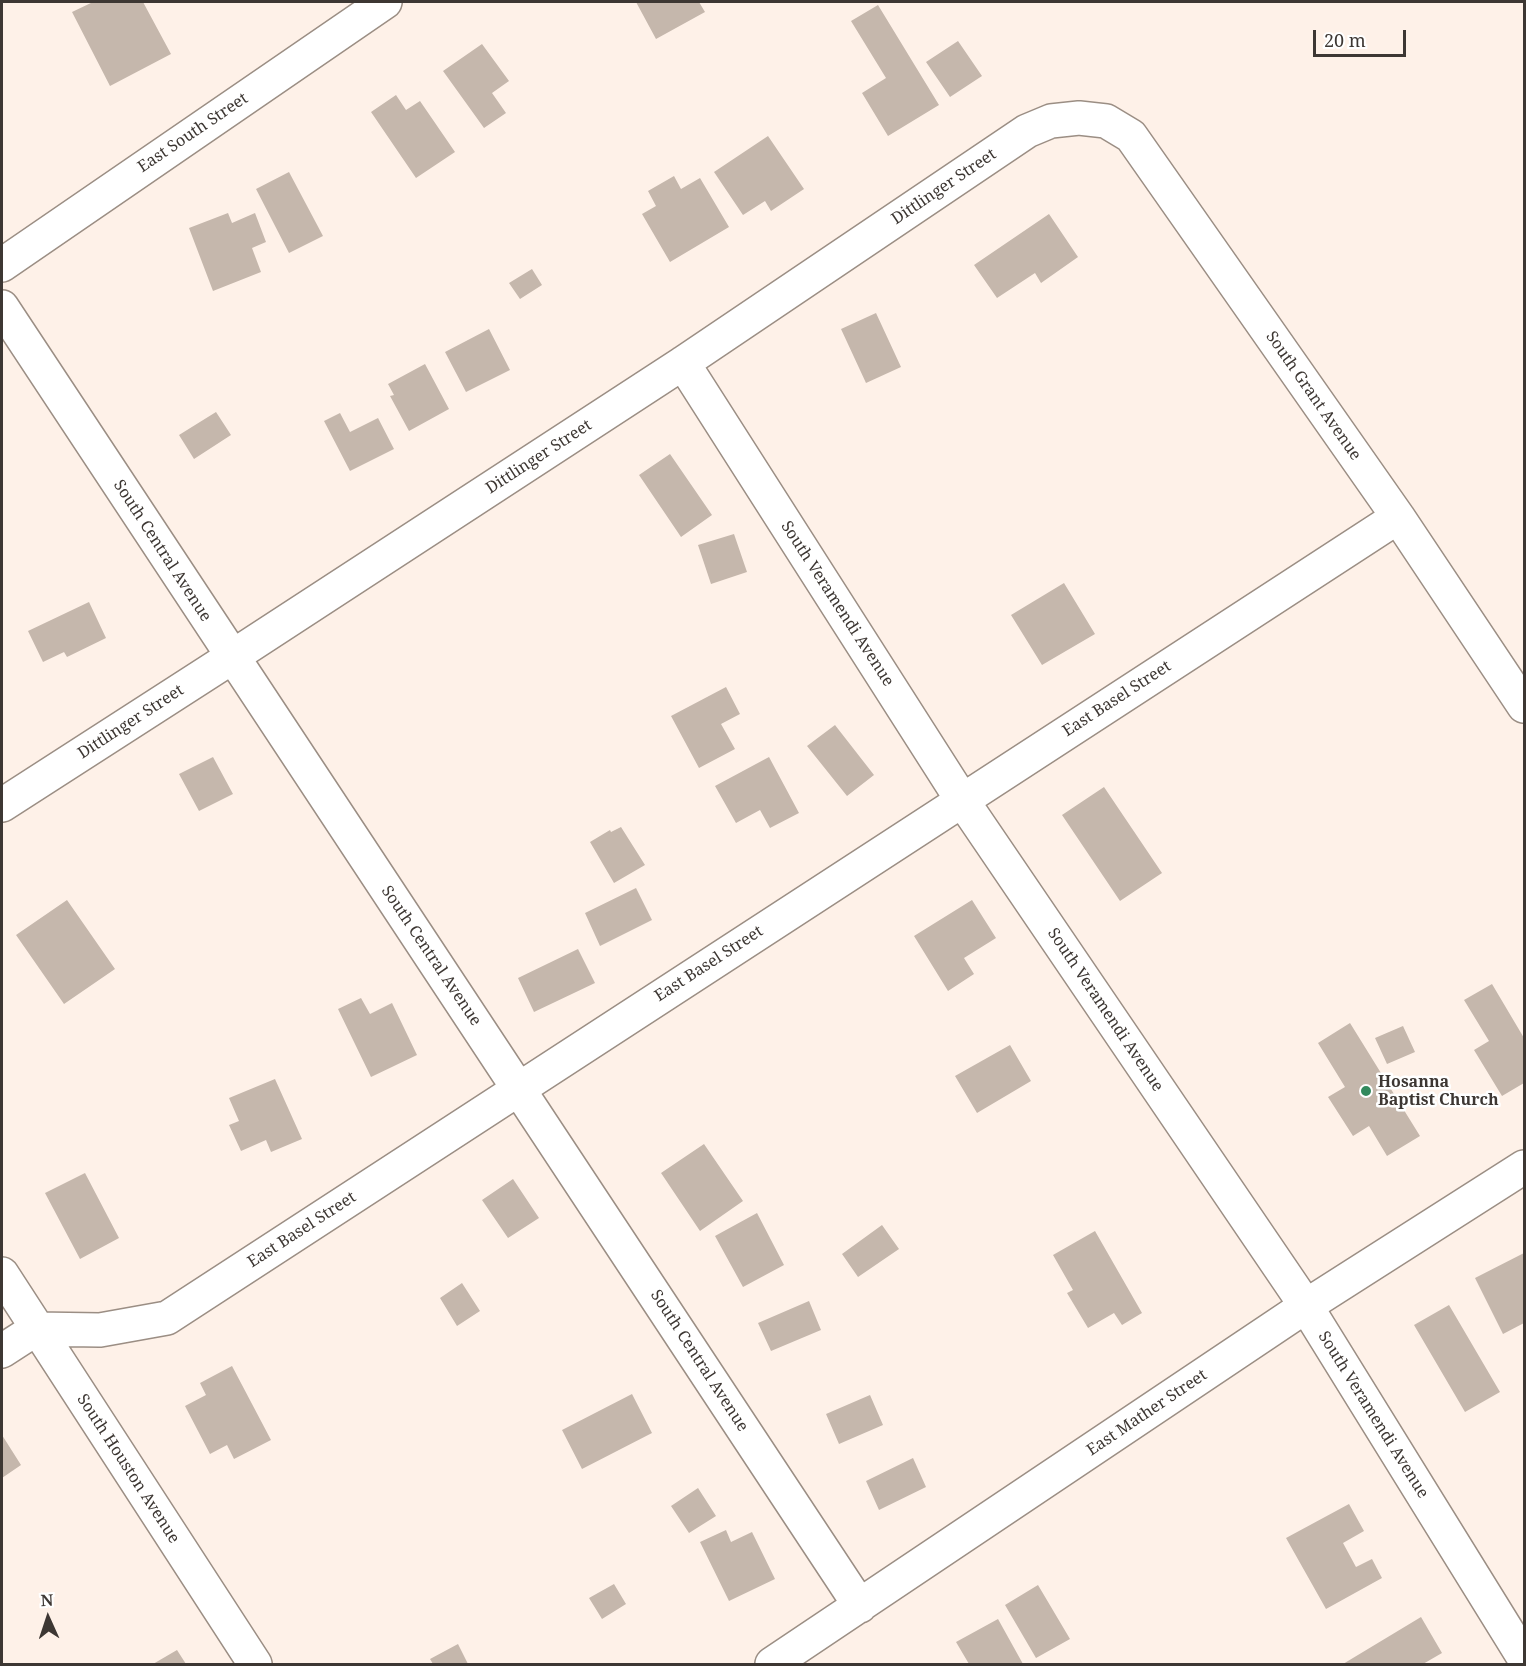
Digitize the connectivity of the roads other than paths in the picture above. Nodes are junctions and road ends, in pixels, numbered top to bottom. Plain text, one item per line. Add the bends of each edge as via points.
1 (385, 2) edge
2 (1078, 118) joint
3 (2, 265) edge
4 (2, 307) edge
5 (683, 363) junction
6 (1398, 517) junction
7 (232, 657) junction
8 (1524, 706) edge
9 (962, 800) junction
10 (2, 805) edge
11 (519, 1088) junction
12 (1524, 1167) edge
13 (2, 1274) edge
14 (1306, 1306) junction
15 (36, 1329) junction
16 (2, 1351) edge
17 (861, 1606) junction
18 (1524, 1658) edge
19 (255, 1665) edge
20 (772, 1665) edge

1 - 3 street, East South Street
2 - 5 street, Dittlinger Street via 1051,121 1027,131
2 - 6 street, South Grant Avenue via 1106,121 1131,136
4 - 7 street, South Central Avenue
5 - 7 street, Dittlinger Street
5 - 9 street, South Veramendi Avenue
6 - 8 street, South Grant Avenue
6 - 9 street, East Basel Street
7 - 10 street, Dittlinger Street
7 - 11 street, South Central Avenue
9 - 11 street, East Basel Street
9 - 14 street, South Veramendi Avenue
11 - 15 street, East Basel Street via 167,1318 100,1330
11 - 17 street, South Central Avenue
12 - 14 street, East Mather Street
13 - 15 street, South Houston Avenue
14 - 17 street, East Mather Street
14 - 18 street, South Veramendi Avenue
15 - 16 street
15 - 19 street, South Houston Avenue
17 - 20 street, East Mather Street

